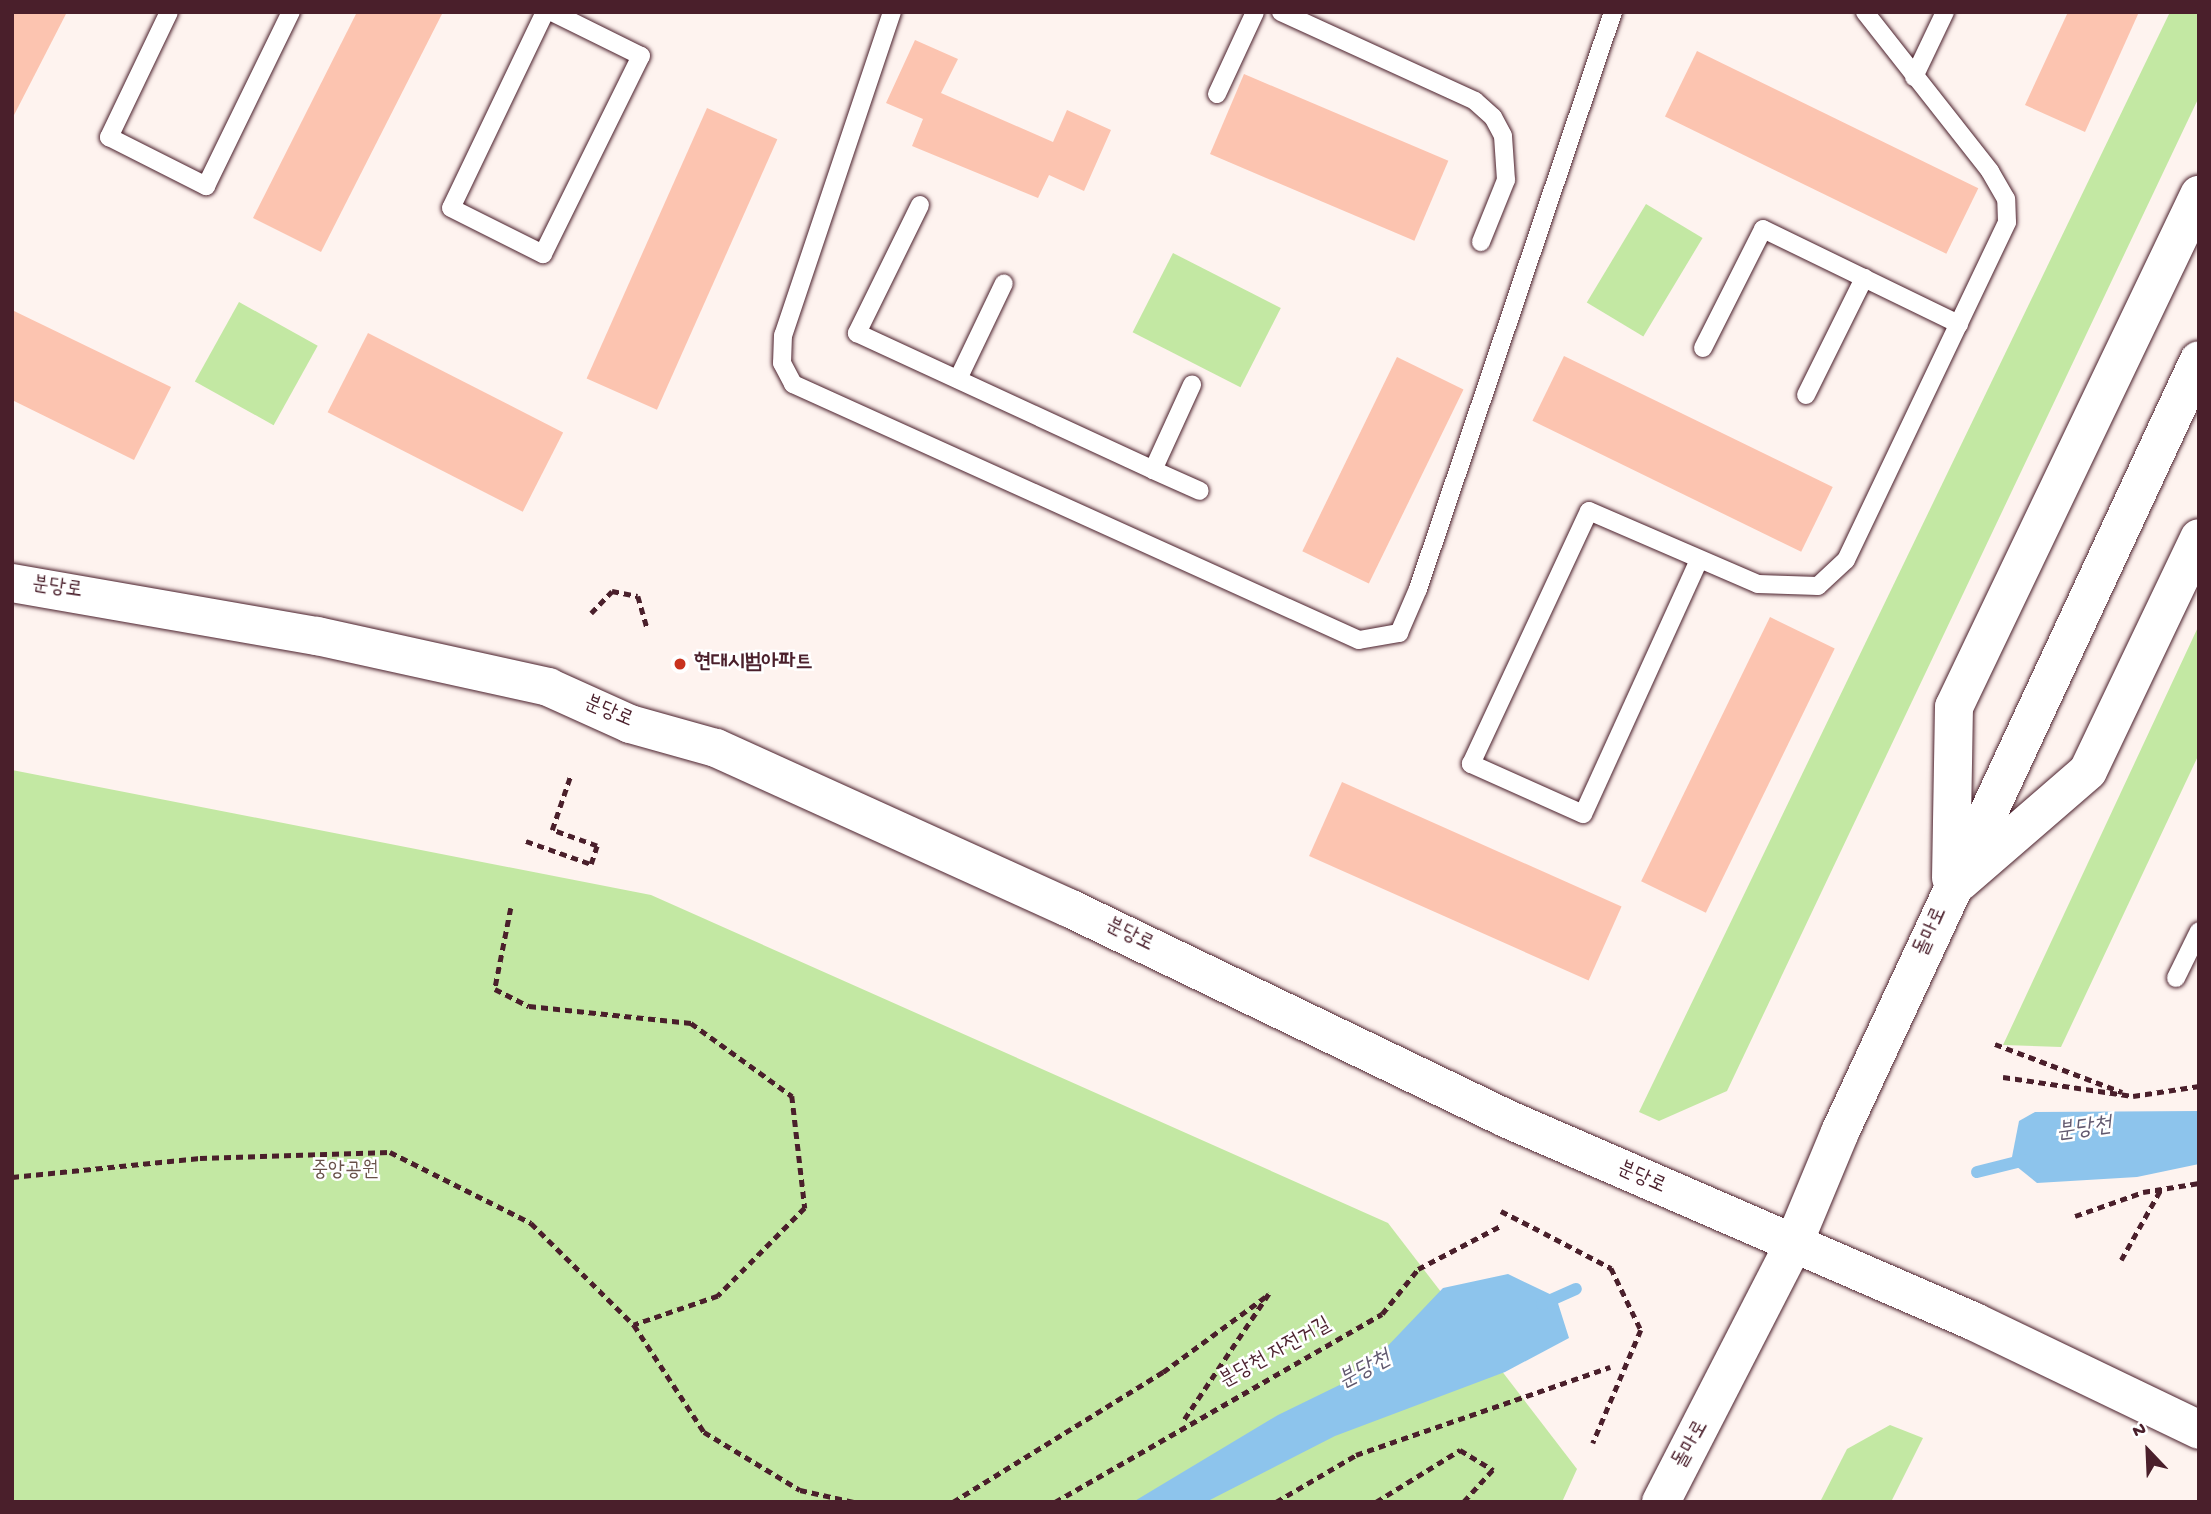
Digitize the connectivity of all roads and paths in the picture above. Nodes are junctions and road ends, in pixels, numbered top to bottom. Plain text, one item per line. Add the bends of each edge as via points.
1 (169, 12) edge
2 (291, 12) edge
3 (545, 12) edge
4 (552, 12) edge
5 (892, 12) edge
6 (1255, 12) edge
7 (1281, 12) edge
8 (1613, 12) edge
9 (1865, 12) edge
10 (1945, 12) edge
11 (1914, 77) junction
12 (1217, 94) dead end
13 (2199, 195) edge
14 (920, 205) dead end
15 (1481, 242) dead end
16 (1864, 278) junction
17 (1003, 283) dead end
18 (1959, 324) junction
19 (1703, 348) dead end
20 (2199, 360) edge
21 (958, 379) junction
22 (1192, 385) dead end
23 (1807, 395) dead end
24 (1153, 470) junction
25 (1200, 491) dead end
26 (2199, 538) edge
27 (1699, 560) junction
28 (12, 583) edge
29 (591, 613) dead end
30 (648, 631) dead end
31 (570, 777) dead end
32 (526, 841) dead end
33 (1950, 890) junction
34 (511, 908) dead end
35 (2199, 931) edge
36 (2176, 978) dead end
37 (1995, 1044) dead end
38 (2003, 1077) dead end
39 (2199, 1086) edge
40 (2133, 1096) junction
41 (12, 1177) edge
42 (2199, 1183) edge
43 (2161, 1189) junction
44 (1501, 1211) dead end
45 (2075, 1216) dead end
46 (1502, 1225) dead end
47 (1793, 1245) junction
48 (2121, 1261) dead end
49 (634, 1325) junction
50 (1610, 1367) dead end
51 (1183, 1422) junction
52 (2199, 1430) edge
53 (1592, 1443) dead end
54 (854, 1502) edge
55 (953, 1502) edge
56 (1055, 1502) edge
57 (1276, 1502) edge
58 (1376, 1502) edge
59 (1464, 1502) edge
60 (1661, 1502) edge

1 - 2 lane via 109,137 206,186
3 - 4 lane via 451,208 543,254 641,56
5 - 8 lane via 783,335 782,363 793,384 1359,640 1399,633 1418,589
6 - 12 lane
7 - 15 lane via 1475,101 1493,117 1503,136 1506,180
9 - 11 lane
10 - 11 lane
11 - 18 lane via 2007,199 2007,222
13 - 33 main road via 1954,707
14 - 21 lane via 857,333
16 - 18 lane
16 - 19 lane via 1763,229
16 - 23 lane
17 - 21 lane
18 - 27 lane via 1836,575 1818,586 1790,589
20 - 33 main road, 돌마로
21 - 24 lane
22 - 24 lane
24 - 25 lane
26 - 33 main road via 2088,771
27 - 27 lane via 1590,512 1471,764 1583,814
28 - 47 main road, 분당로 via 303,633 548,687 630,724 716,748 1069,908 1506,1118
29 - 30 path via 612,591 638,596
31 - 32 path via 552,830 597,846 591,864
33 - 47 main road, 돌마로
34 - 49 path via 495,989 529,1006 691,1023 792,1096 805,1208 718,1296
35 - 36 lane
37 - 40 path
38 - 40 path
39 - 40 path
41 - 49 path via 200,1158 390,1152 531,1223
42 - 43 path
43 - 45 path
43 - 48 path
44 - 53 path, bridge via 1611,1268 1641,1330
46 - 51 path, 분당천 자전거길 via 1419,1269 1382,1314
47 - 52 main road, 분당로 via 1975,1322
47 - 60 main road, 돌마로
49 - 54 path via 704,1432 800,1490
50 - 57 path via 1356,1455
51 - 55 path via 1269,1294 1163,1372
51 - 56 path, 분당천 자전거길
58 - 59 path via 1460,1450 1493,1470

